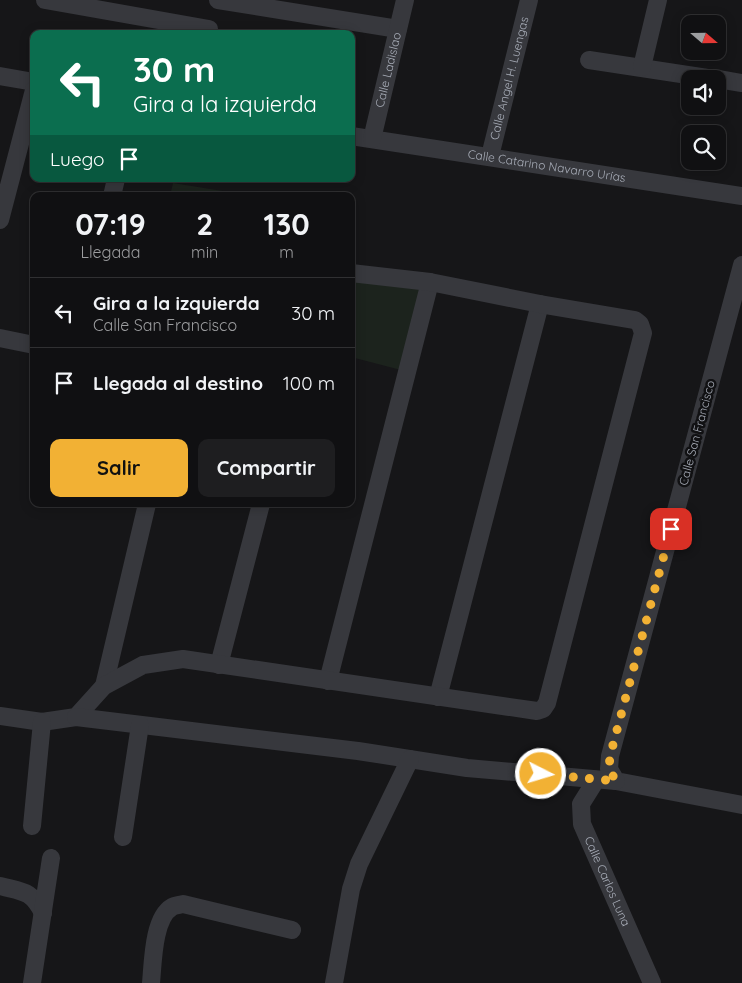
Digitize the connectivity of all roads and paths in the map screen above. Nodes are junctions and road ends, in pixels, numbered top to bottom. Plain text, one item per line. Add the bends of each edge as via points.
1 (45, 0) edge
2 (218, 0) edge
3 (405, 0) edge
4 (529, 0) edge
5 (658, 0) edge
6 (398, 29) junction
7 (199, 30) edge
8 (210, 30) edge
9 (589, 60) dead end
10 (642, 67) junction
11 (681, 73) edge
12 (0, 76) edge
13 (30, 81) edge
14 (726, 81) edge
15 (742, 83) edge
16 (30, 105) edge
17 (355, 137) edge
18 (372, 139) junction
19 (490, 156) junction
20 (742, 196) edge
21 (0, 220) edge
22 (742, 265) edge
23 (355, 273) edge
24 (430, 282) junction
25 (540, 304) junction
26 (0, 338) edge
27 (30, 344) edge
28 (147, 507) edge
29 (260, 507) edge
30 (219, 665) junction
31 (328, 681) junction
32 (104, 686) junction
33 (438, 697) junction
34 (0, 716) edge
35 (76, 717) junction
36 (42, 722) junction
37 (140, 725) junction
38 (410, 759) junction
39 (608, 779) junction
40 (742, 806) edge
41 (32, 826) dead end
42 (123, 837) dead end
43 (51, 858) dead end
44 (0, 886) edge
45 (43, 913) junction
46 (292, 930) dead end
47 (339, 979) edge
48 (32, 983) edge
49 (151, 983) edge
50 (652, 983) edge

1 - 7 street
2 - 6 street
2 - 8 street
3 - 6 street, Calle Ladislao
4 - 19 street, Calle Angel H. Luengas
5 - 10 street
6 - 18 street, Calle Ladislao
9 - 10 street
10 - 11 street
12 - 13 street
14 - 15 street
16 - 21 street
17 - 18 street, Calle Catarino Navarro Urías
18 - 19 street, Calle Catarino Navarro Urías
19 - 20 street, Calle Catarino Navarro Urías
22 - 39 street, Calle San Francisco via 610,756
23 - 24 street
24 - 25 street
24 - 31 street
25 - 33 street
25 - 33 street via 635,320 643,333 547,704 537,711
26 - 27 street
28 - 32 street
29 - 30 street
30 - 31 street
30 - 32 street via 183,659 143,665
31 - 33 street
32 - 35 street
34 - 36 street
35 - 36 street
35 - 37 street
36 - 41 street
37 - 38 street
37 - 42 street
38 - 39 street via 467,768
38 - 47 street via 359,864 351,888
39 - 40 street
39 - 50 street, Calle Carlos Luna via 581,804 582,824
43 - 45 street
44 - 45 street via 28,893 36,899
45 - 48 street
46 - 49 street via 183,904 172,907 159,924

